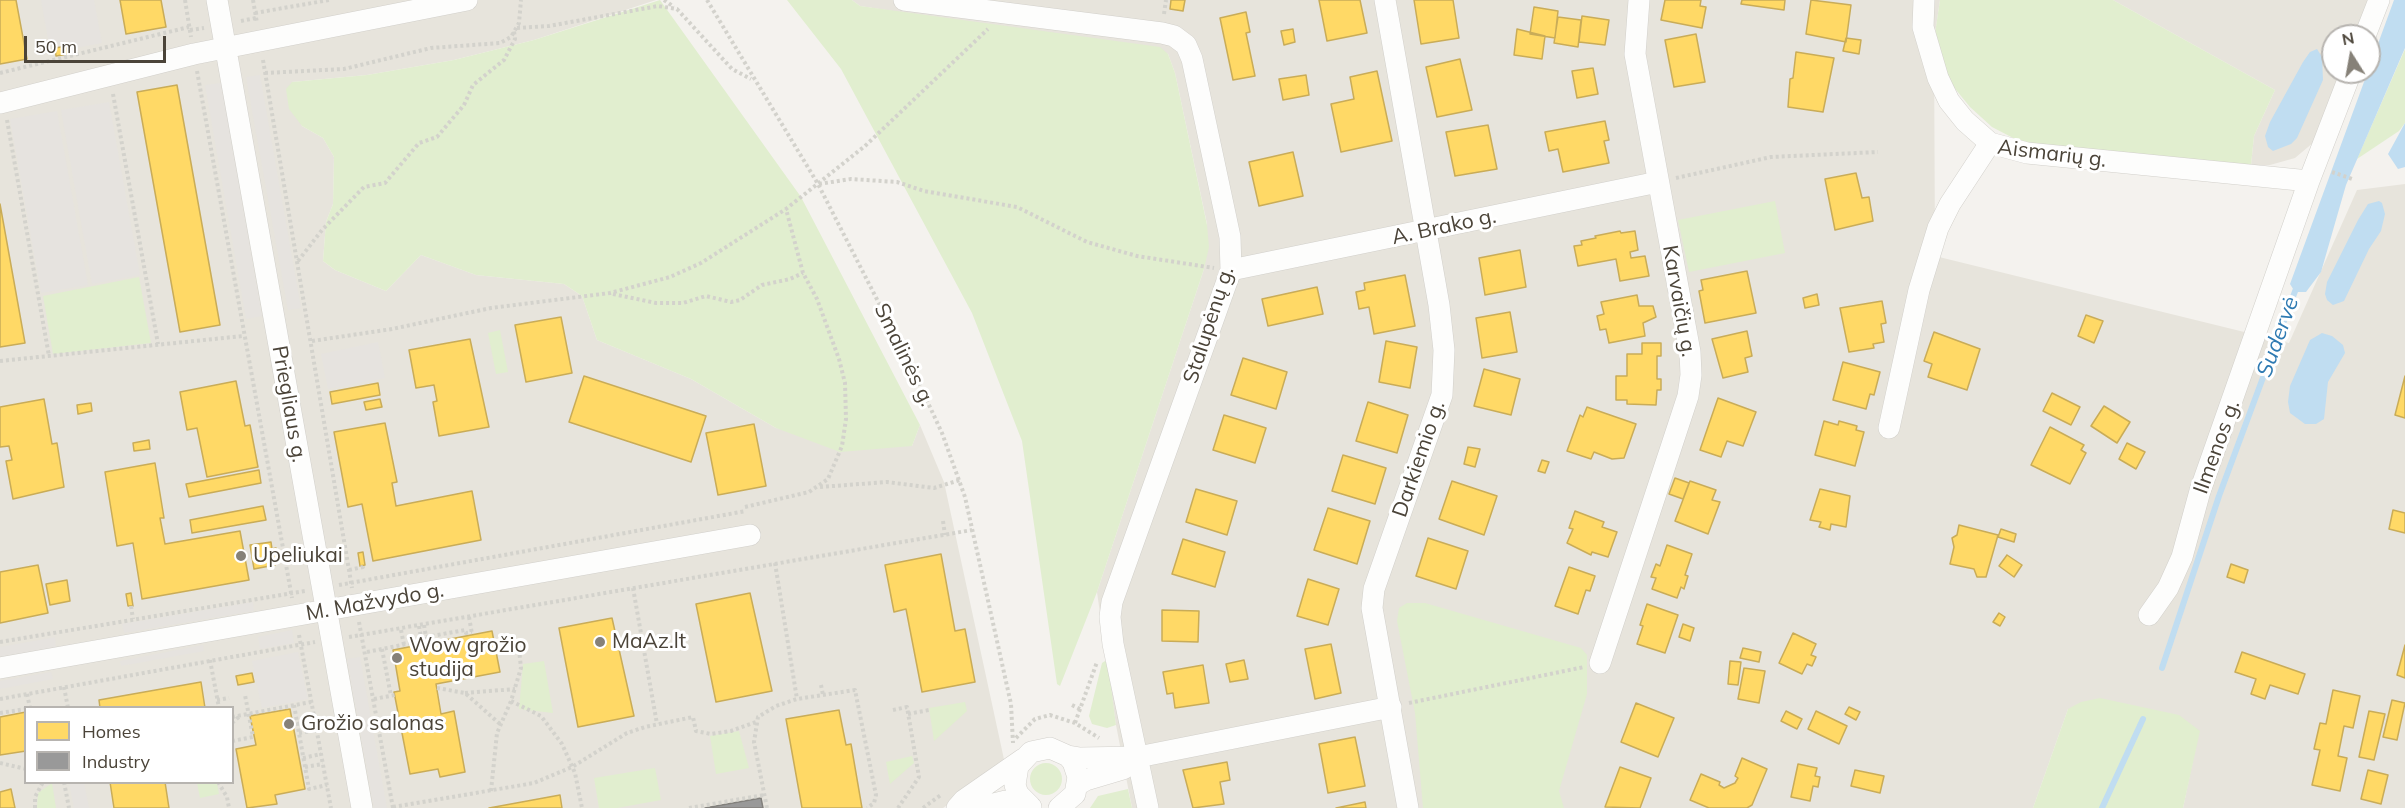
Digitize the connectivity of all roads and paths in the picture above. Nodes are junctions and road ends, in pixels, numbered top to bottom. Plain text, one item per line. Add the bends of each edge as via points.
1 (185, 0) edge
2 (218, 0) edge
3 (252, 0) edge
4 (329, 0) edge
5 (467, 0) edge
6 (521, 0) edge
7 (664, 0) edge
8 (707, 0) edge
9 (904, 0) edge
10 (1384, 0) edge
11 (1639, 0) edge
12 (1924, 0) edge
13 (2379, 0) edge
14 (677, 9) junction
15 (255, 13) junction
16 (1006, 13) junction
17 (2370, 24) edge
18 (189, 27) junction
19 (515, 30) junction
20 (260, 39) junction
21 (226, 47) junction
22 (194, 54) junction
23 (0, 73) edge
24 (266, 73) junction
25 (110, 75) junction
26 (754, 80) junction
27 (2346, 84) edge
28 (2, 102) edge
29 (1990, 143) junction
30 (1878, 152) dead end
31 (2328, 171) dead end
32 (2352, 179) dead end
33 (2309, 181) junction
34 (1658, 182) junction
35 (818, 184) junction
36 (786, 209) junction
37 (1426, 231) junction
38 (298, 261) junction
39 (1231, 270) junction
40 (803, 273) junction
41 (610, 293) junction
42 (243, 336) junction
43 (312, 341) junction
44 (158, 344) junction
45 (49, 356) junction
46 (0, 361) edge
47 (1889, 428) dead end
48 (960, 480) junction
49 (816, 487) junction
50 (943, 521) dead end
51 (972, 530) junction
52 (750, 535) dead end
53 (945, 535) junction
54 (775, 563) junction
55 (363, 565) dead end
56 (349, 570) junction
57 (351, 583) junction
58 (321, 588) junction
59 (633, 588) junction
60 (291, 593) junction
61 (131, 606) dead end
62 (355, 606) junction
63 (326, 611) junction
64 (2150, 615) dead end
65 (296, 616) junction
66 (469, 617) junction
67 (133, 620) junction
68 (422, 626) junction
69 (401, 630) junction
70 (363, 636) junction
71 (331, 639) junction
72 (518, 640) dead end
73 (0, 642) edge
74 (301, 644) junction
75 (404, 645) junction
76 (382, 649) junction
77 (366, 652) junction
78 (1100, 654) dead end
79 (210, 660) junction
80 (1600, 663) joint
81 (0, 668) edge
82 (821, 685) dead end
83 (64, 687) junction
84 (437, 688) dead end
85 (515, 689) junction
86 (465, 693) junction
87 (27, 694) junction
88 (245, 695) dead end
89 (823, 695) junction
90 (229, 698) dead end
91 (0, 699) edge
92 (374, 699) junction
93 (797, 699) junction
94 (217, 700) junction
95 (512, 701) junction
96 (312, 702) junction
97 (294, 705) junction
98 (1072, 705) dead end
99 (28, 706) edge
100 (68, 706) edge
101 (218, 706) edge
102 (1390, 707) junction
103 (1080, 708) junction
104 (24, 709) edge
105 (893, 710) dead end
106 (929, 710) dead end
107 (0, 713) edge
108 (249, 714) junction
109 (908, 714) junction
110 (241, 715) junction
111 (234, 717) edge
112 (234, 721) edge
113 (315, 721) junction
114 (756, 722) junction
115 (1075, 723) junction
116 (297, 724) junction
117 (500, 724) junction
118 (657, 724) junction
119 (317, 730) junction
120 (299, 733) junction
121 (234, 741) edge
122 (1102, 744) dead end
123 (1018, 751) junction
124 (321, 754) junction
125 (1068, 756) junction
126 (1138, 757) junction
127 (303, 758) junction
128 (0, 763) edge
129 (323, 764) junction
130 (305, 767) junction
131 (572, 767) junction
132 (24, 769) edge
133 (42, 784) edge
134 (64, 784) edge
135 (221, 784) edge
136 (327, 785) junction
137 (491, 791) junction
138 (764, 795) junction
139 (1068, 801) edge
140 (1032, 807) edge
141 (35, 808) edge
142 (69, 808) edge
143 (229, 808) edge
144 (331, 808) edge
145 (362, 808) edge
146 (393, 808) edge
147 (582, 808) edge
148 (690, 808) edge
149 (767, 808) edge
150 (867, 808) edge
151 (898, 808) edge
152 (957, 808) edge
153 (977, 808) edge
154 (1148, 808) edge
155 (1408, 808) edge

1 - 18 path
2 - 21 street, Priegliaus g.
3 - 15 path
4 - 15 path
5 - 20 street
6 - 19 path
7 - 14 path
8 - 26 path, Smalinės g.
9 - 16 street, Stalupėnų g.
10 - 37 street, Darkiemio g.
11 - 34 street, Karvaičių g. via 1635,54
12 - 29 street via 1925,37 1948,101
13 - 17 street
14 - 19 path via 658,6
14 - 26 path via 732,69
15 - 20 path
16 - 35 path via 865,146
16 - 39 street, Stalupėnų g. via 1162,33 1186,45 1218,175 1230,237
18 - 22 path
18 - 23 path
19 - 24 path via 511,38 489,45 431,48 344,69
19 - 38 path via 515,39 504,60 473,85 464,105 437,137 419,143 385,183 364,187
20 - 21 street
20 - 24 path
21 - 22 street
21 - 58 street, Priegliaus g.
22 - 25 street
22 - 42 path
24 - 38 path
25 - 28 street
25 - 44 path
26 - 35 path, Smalinės g.
27 - 33 street, Ilmenos g.
28 - 45 path
29 - 33 street, Aismarių g. via 2027,153
29 - 47 street, Aismarių g. via 1938,228 1919,290
30 - 34 path via 1771,157
31 - 32 path
33 - 64 street, Ilmenos g. via 2200,491 2182,556
34 - 37 street, A. Brako g.
34 - 80 street, Karvaičių g. via 1691,375 1688,396
35 - 36 path
35 - 39 path via 851,179 897,182 924,191 1017,207 1087,242 1137,256
35 - 48 path, Smalinės g. via 910,364
36 - 40 path
36 - 41 path via 701,263 670,277
37 - 39 street, A. Brako g.
37 - 102 street, Darkiemio g. via 1444,350 1442,395 1374,589 1372,608
38 - 43 path
39 - 126 street, Stalupėnų g. via 1112,602 1112,637
40 - 41 path via 762,285 731,302 706,296 683,303 656,303
40 - 49 path via 828,326 845,383 842,446 828,479
41 - 43 path via 491,308
42 - 44 path
42 - 60 path
43 - 56 path
44 - 45 path
45 - 46 path
48 - 49 path via 934,488 887,482
48 - 51 path, Smalinės g.
49 - 57 path via 745,509
50 - 53 path
51 - 53 path
51 - 123 path, Smalinės g.
52 - 62 street, M. Mažvydo g.
53 - 54 path
54 - 59 path
54 - 93 path
55 - 56 path
56 - 57 path
57 - 58 path
57 - 62 path
58 - 60 path
58 - 63 street, Priegliaus g.
59 - 66 path
59 - 118 path
60 - 65 path
60 - 67 path
61 - 67 path
62 - 63 street, M. Mažvydo g.
62 - 70 path
63 - 65 street, M. Mažvydo g.
63 - 71 street, Priegliaus g.
65 - 74 path
65 - 81 street, M. Mažvydo g.
66 - 68 path
66 - 68 path via 472,634 465,630 426,637
67 - 73 path
68 - 69 path
68 - 75 path via 422,643
69 - 70 path
69 - 75 path
70 - 71 path
70 - 77 path
71 - 74 path
71 - 145 street, Priegliaus g.
72 - 85 path via 521,668
74 - 79 path
74 - 96 path
75 - 76 path
76 - 77 path
76 - 92 path via 393,696
77 - 92 path
78 - 103 path
79 - 83 path
79 - 94 path
80 - 102 path
82 - 89 path
83 - 87 path
83 - 100 path
84 - 86 path
85 - 86 path
85 - 95 path
86 - 117 path
87 - 91 path
87 - 99 path
88 - 108 path
89 - 93 path
89 - 150 path via 855,690 876,795
90 - 94 path
92 - 146 path
93 - 114 path via 767,710
94 - 101 path
95 - 117 path
95 - 131 path via 541,716
96 - 97 path
96 - 113 path
97 - 108 path
97 - 116 path
98 - 103 path
102 - 126 street
102 - 155 street, Darkiemio g.
103 - 115 path
104 - 107 path
105 - 109 path via 907,707
106 - 109 path
108 - 110 path
108 - 121 path via 253,737
109 - 151 path via 919,777
110 - 111 path
110 - 112 path
113 - 116 path
113 - 119 path
114 - 118 path via 711,734 696,731 693,717
114 - 138 path via 754,742
115 - 122 path via 1098,736
115 - 123 path via 1061,717 1041,716 1021,731
116 - 120 path
117 - 137 path
118 - 131 path via 627,734
119 - 120 path
119 - 124 path
120 - 127 path
123 - 125 street via 1050,748
123 - 140 street via 1015,785 1018,794
123 - 152 street
124 - 127 path
124 - 129 path
125 - 126 street
125 - 139 street via 1076,770
126 - 139 street via 1123,769 1086,780
126 - 154 street, Stalupėnų g.
127 - 130 path
128 - 132 path
129 - 130 path
129 - 136 path
130 - 136 path via 309,789
131 - 137 path via 534,783
131 - 147 path
133 - 141 path via 35,796
134 - 142 path
135 - 143 path
136 - 144 path
137 - 146 path
138 - 148 path
138 - 149 path
140 - 153 street via 1006,801

